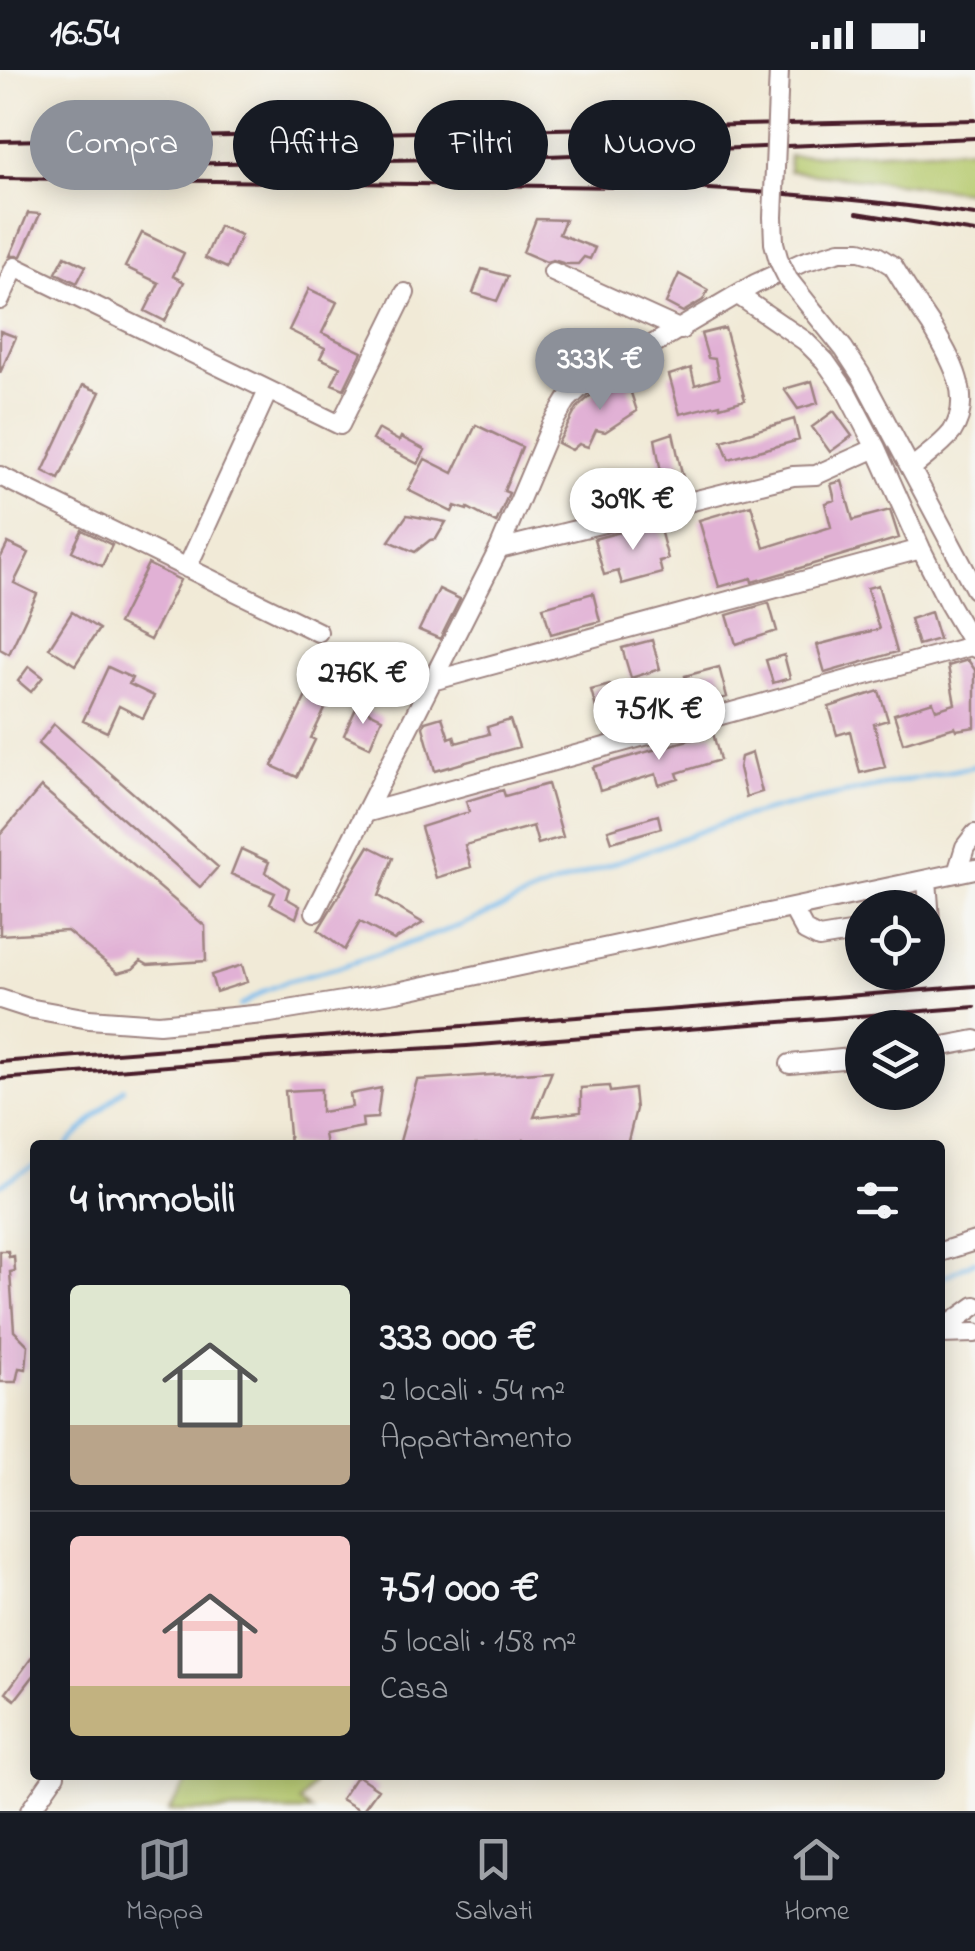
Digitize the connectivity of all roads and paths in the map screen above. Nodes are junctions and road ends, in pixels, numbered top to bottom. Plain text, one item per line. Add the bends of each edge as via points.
1 (779, 70) edge
2 (553, 272) dead end
3 (406, 293) dead end
4 (738, 295) junction
5 (0, 300) edge
6 (681, 330) junction
7 (268, 390) junction
8 (876, 448) junction
9 (911, 469) junction
10 (0, 476) edge
11 (499, 549) junction
12 (920, 549) junction
13 (187, 568) junction
14 (975, 588) edge
15 (318, 632) dead end
16 (974, 646) edge
17 (432, 681) junction
18 (366, 813) junction
19 (975, 834) edge
20 (966, 871) edge
21 (927, 880) junction
22 (928, 890) edge
23 (792, 910) junction
24 (315, 912) dead end
25 (845, 934) edge
26 (0, 999) edge
27 (975, 1040) edge
28 (945, 1046) edge
29 (845, 1059) edge
30 (790, 1064) dead end
31 (975, 1241) edge
32 (945, 1250) edge
33 (975, 1306) edge
34 (945, 1329) edge
35 (945, 1333) edge
36 (975, 1333) edge
37 (52, 1780) edge
38 (30, 1811) edge

1 - 9 street, bridge via 773,218 779,261 861,375
2 - 6 street
3 - 7 street via 340,425
4 - 6 street
4 - 8 street via 826,361
4 - 9 street via 840,251 878,256 893,266 953,361 964,398 952,433
5 - 7 street via 15,268
6 - 11 street via 567,400
7 - 13 street
8 - 11 street via 816,475
8 - 12 street
9 - 14 street
10 - 13 street
11 - 17 street
12 - 16 street
12 - 17 street
13 - 15 street
16 - 18 street
17 - 18 street
18 - 24 street
19 - 20 street via 966,847
20 - 21 street
21 - 22 street
21 - 23 street
23 - 25 street via 804,932 819,938
23 - 26 street via 264,1014 159,1024 90,1020
27 - 28 street
29 - 30 street
31 - 32 street
33 - 34 street
35 - 36 street
37 - 38 street

